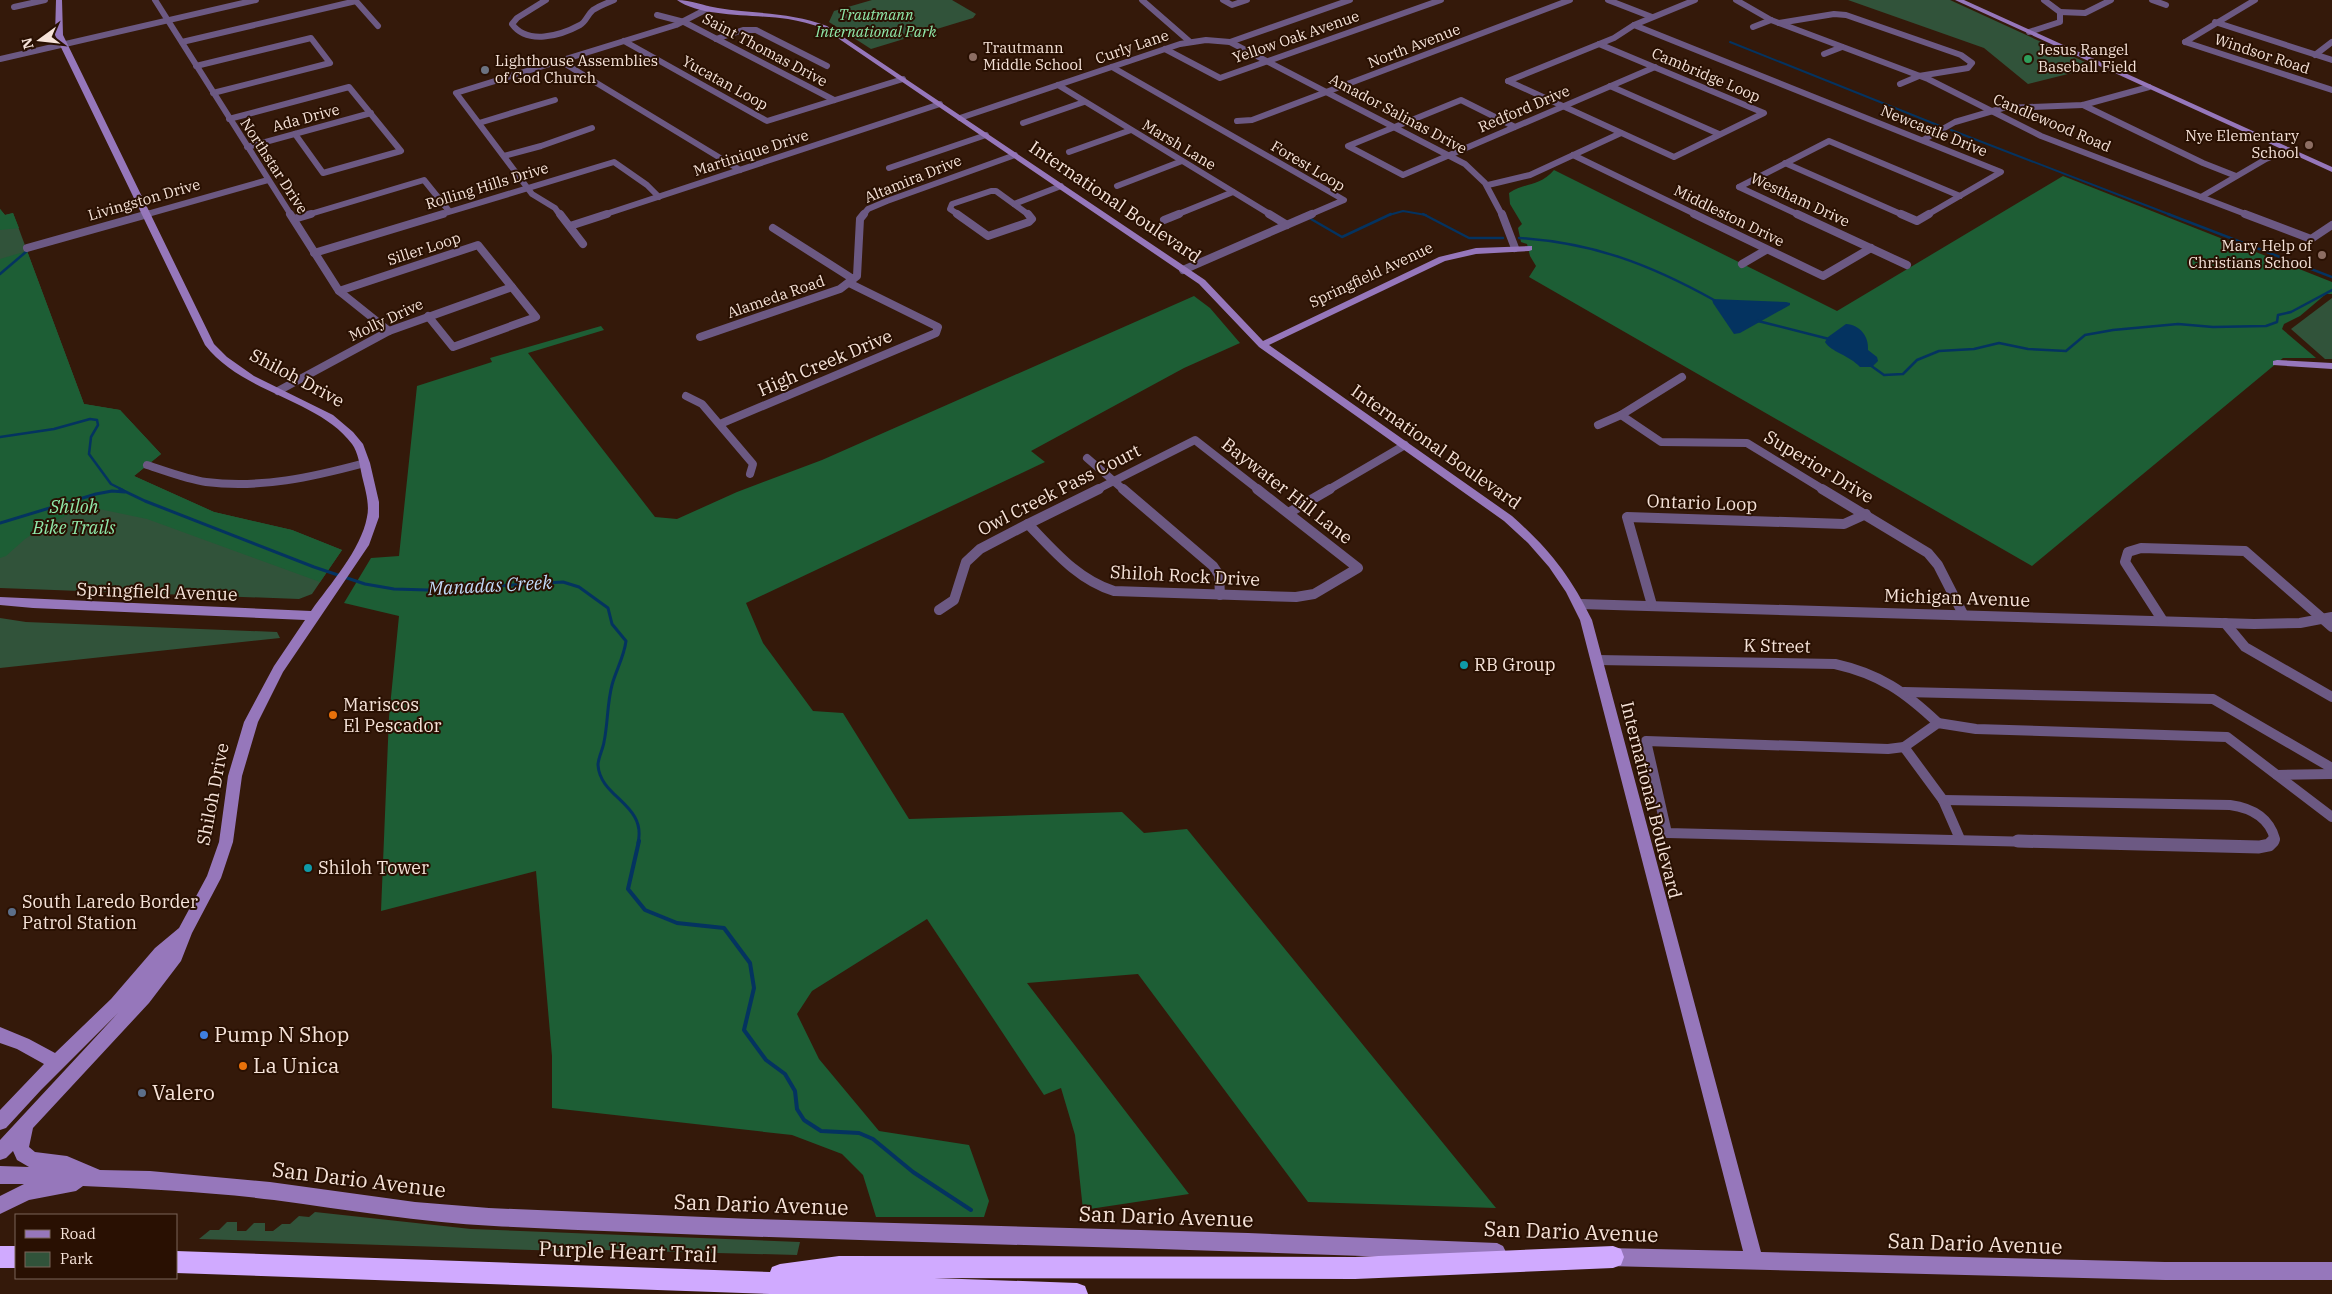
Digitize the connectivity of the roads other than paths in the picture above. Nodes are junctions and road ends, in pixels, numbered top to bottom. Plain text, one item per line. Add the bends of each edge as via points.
1 (45, 0) edge
2 (58, 0) edge
3 (155, 0) edge
4 (256, 0) edge
5 (356, 0) edge
6 (546, 0) edge
7 (614, 0) edge
8 (680, 0) edge
9 (1142, 0) edge
10 (1223, 0) edge
11 (1247, 0) edge
12 (1350, 0) edge
13 (1441, 0) edge
14 (1570, 0) edge
15 (1608, 0) edge
16 (1681, 0) edge
17 (1695, 0) edge
18 (1736, 0) edge
19 (1958, 0) edge
20 (2044, 0) edge
21 (2111, 0) edge
22 (2152, 0) edge
23 (2254, 0) edge
24 (1688, 3) junction
25 (2166, 4) dead end
26 (14, 7) dead end
27 (707, 9) junction
28 (2060, 12) junction
29 (657, 15) dead end
30 (1652, 17) junction
31 (167, 20) junction
32 (1771, 20) junction
33 (2222, 20) junction
34 (684, 22) junction
35 (2215, 22) junction
36 (1778, 23) junction
37 (1634, 25) junction
38 (378, 26) dead end
39 (1753, 27) dead end
40 (2029, 32) junction
41 (716, 39) junction
42 (1189, 41) junction
43 (182, 42) junction
44 (624, 42) junction
45 (1230, 42) junction
46 (2332, 42) edge
47 (63, 44) junction
48 (1599, 44) junction
49 (1842, 47) junction
50 (1165, 49) junction
51 (2317, 53) junction
52 (1824, 54) dead end
53 (2332, 55) edge
54 (0, 59) edge
55 (2332, 60) edge
56 (1269, 61) junction
57 (562, 62) junction
58 (196, 66) junction
59 (827, 66) dead end
60 (1112, 67) junction
61 (1655, 67) junction
62 (1919, 76) junction
63 (903, 79) junction
64 (1900, 84) dead end
65 (1058, 85) junction
66 (1610, 86) junction
67 (2149, 87) junction
68 (2332, 90) edge
69 (1328, 92) junction
70 (213, 93) junction
71 (555, 100) dead end
72 (834, 100) junction
73 (1084, 102) junction
74 (940, 104) junction
75 (2083, 105) junction
76 (1563, 106) junction
77 (1990, 111) junction
78 (371, 113) junction
79 (960, 118) junction
80 (229, 119) junction
81 (1238, 121) dead end
82 (479, 123) junction
83 (1023, 123) dead end
84 (1395, 127) junction
85 (1515, 127) junction
86 (592, 128) dead end
87 (1131, 130) junction
88 (1622, 133) junction
89 (295, 134) junction
90 (1719, 134) junction
91 (986, 135) junction
92 (1923, 140) junction
93 (247, 147) junction
94 (2288, 150) junction
95 (1069, 152) dead end
96 (1015, 155) junction
97 (1450, 155) junction
98 (1573, 155) junction
99 (504, 156) junction
100 (1182, 161) junction
101 (1785, 163) junction
102 (890, 168) dead end
103 (740, 170) junction
104 (2332, 170) edge
105 (2236, 176) junction
106 (268, 180) junction
107 (1488, 185) junction
108 (1061, 186) junction
109 (1117, 186) dead end
110 (528, 188) junction
111 (1234, 192) junction
112 (1960, 196) junction
113 (659, 197) junction
114 (2201, 197) junction
115 (1014, 204) junction
116 (450, 211) junction
117 (146, 214) junction
118 (294, 219) junction
119 (1164, 220) dead end
120 (1287, 225) junction
121 (2332, 225) edge
122 (570, 226) junction
123 (773, 228) dead end
124 (583, 244) dead end
125 (27, 248) dead end
126 (1515, 248) junction
127 (1529, 248) dead end
128 (1871, 248) junction
129 (1766, 250) junction
130 (314, 253) junction
131 (1742, 264) dead end
132 (1907, 265) dead end
133 (1183, 270) junction
134 (851, 281) junction
135 (512, 287) junction
136 (339, 291) junction
137 (428, 316) junction
138 (938, 327) joint
139 (389, 331) junction
140 (700, 337) dead end
141 (1262, 345) junction
142 (2277, 363) dead end
143 (2332, 366) edge
144 (1682, 378) dead end
145 (278, 391) junction
146 (686, 396) dead end
147 (1620, 415) junction
148 (720, 424) junction
149 (1598, 425) dead end
150 (1195, 440) joint
151 (1405, 445) junction
152 (1087, 458) dead end
153 (365, 463) junction
154 (147, 465) dead end
155 (750, 474) dead end
156 (1114, 480) junction
157 (1290, 512) junction
158 (1866, 514) junction
159 (1028, 524) junction
160 (1358, 568) joint
161 (1220, 595) junction
162 (0, 601) edge
163 (1580, 604) junction
164 (1652, 605) junction
165 (938, 610) dead end
166 (1963, 614) junction
167 (313, 616) junction
168 (2328, 618) edge
169 (2163, 620) junction
170 (2225, 623) junction
171 (2332, 627) edge
172 (1597, 660) junction
173 (1904, 692) junction
174 (2332, 697) edge
175 (1938, 723) junction
176 (1904, 748) junction
177 (2332, 768) edge
178 (2332, 774) edge
179 (2278, 775) junction
180 (1943, 800) junction
181 (2332, 818) edge
182 (1960, 839) junction
183 (185, 932) junction
184 (0, 1035) edge
185 (57, 1063) junction
186 (33, 1116) junction
187 (0, 1122) edge
188 (0, 1152) edge
189 (0, 1174) edge
190 (98, 1178) junction
191 (0, 1205) edge
192 (1612, 1258) junction
193 (1754, 1260) junction
194 (178, 1262) edge
195 (2332, 1271) edge
196 (743, 1281) junction
197 (1077, 1294) edge

1 - 26 street
2 - 47 main road, Shiloh Drive via 58,30
3 - 31 street, Northstar Drive
4 - 31 street
5 - 38 street
5 - 43 street
6 - 7 street via 516,18 512,24 516,30 526,36 543,37 582,24 591,12
8 - 27 main road, International Boulevard
9 - 42 street
10 - 11 street via 1232,5
12 - 45 street
13 - 56 street, Yellow Oak Avenue
14 - 69 street, North Avenue
15 - 30 street
16 - 24 street
17 - 24 street
18 - 32 street, Candlewood Road
19 - 40 main road
20 - 28 street
21 - 28 street via 2085,13
22 - 25 street
23 - 33 street
24 - 30 street
27 - 34 street
27 - 63 main road, International Boulevard via 783,15 816,23
28 - 40 street via 2060,22
29 - 34 street, Saint Thomas Drive
30 - 37 street
31 - 43 street, Northstar Drive
31 - 47 street
32 - 36 street, Candlewood Road
32 - 39 street
33 - 35 street
33 - 51 street
34 - 41 street, Saint Thomas Drive
34 - 44 street
35 - 51 street
35 - 68 street, Windsor Road via 2185,42
36 - 49 street, Candlewood Road
36 - 62 street via 1846,15 1960,55 1972,63 1968,68
37 - 48 street via 1624,34
37 - 92 street, Newcastle Drive
40 - 67 main road
41 - 59 street via 743,30 756,30
41 - 72 street, Saint Thomas Drive
42 - 45 street, Curly Lane
42 - 50 street, Curly Lane
43 - 58 street, Northstar Drive
44 - 57 street
44 - 72 street, Yucatan Loop via 767,121
45 - 56 street, Amador Salinas Drive
46 - 51 street
47 - 54 street
47 - 117 main road, Shiloh Drive
48 - 61 street, Cambridge Loop
48 - 76 street, Cambridge Loop via 1508,81
49 - 52 street
49 - 62 street, Candlewood Road
50 - 56 street, Yellow Oak Avenue via 1220,78
50 - 60 street, Curly Lane
51 - 53 street
51 - 55 street
56 - 69 street, Amador Salinas Drive
57 - 82 street via 456,93
57 - 103 street
58 - 70 street, Northstar Drive
58 - 70 street via 311,38 330,63
60 - 65 street, Curly Lane
60 - 120 street, Forest Loop via 1344,200
61 - 66 street, Redford Drive
61 - 90 street, Cambridge Loop via 1764,113
62 - 64 street
62 - 77 street, Candlewood Road
63 - 72 street, Yucatan Loop
63 - 74 main road, International Boulevard
65 - 73 street, Marsh Lane
65 - 79 street, Curly Lane
66 - 76 street, Redford Drive
66 - 90 street
67 - 75 street
67 - 94 main road
69 - 81 street, North Avenue via 1252,120
69 - 84 street, Amador Salinas Drive
70 - 80 street, Northstar Drive
71 - 82 street
73 - 83 street
73 - 87 street, Marsh Lane
74 - 79 main road, International Boulevard
74 - 103 street, Martinique Drive
75 - 77 street via 2010,107
75 - 105 street
76 - 85 street, Redford Drive
76 - 88 street, Cambridge Loop
77 - 92 street via 1955,122
77 - 114 street, Candlewood Road via 2041,136
78 - 80 street via 349,87
78 - 89 street, Ada Drive
78 - 89 street via 401,151 323,172
79 - 91 main road, International Boulevard
80 - 93 street, Northstar Drive
82 - 99 street
84 - 85 street via 1461,100
84 - 97 street, Amador Salinas Drive
84 - 97 street, Redford Drive via 1348,146 1403,175
85 - 97 street, Redford Drive
86 - 99 street
87 - 95 street
87 - 100 street, Marsh Lane
88 - 90 street, Cambridge Loop via 1674,157
88 - 98 street
89 - 93 street, Ada Drive
91 - 96 main road, International Boulevard
91 - 102 street
92 - 112 street, Newcastle Drive via 2001,172
93 - 106 street, Northstar Drive
94 - 104 main road
94 - 105 street
96 - 108 main road, International Boulevard
96 - 134 street, Altamira Drive via 868,210 860,218 858,271
97 - 107 street, Amador Salinas Drive via 1473,169
98 - 107 street via 1517,180
98 - 129 street, Middleston Drive
99 - 110 street
100 - 109 street
100 - 111 street, Marsh Lane
101 - 112 street, Westham Drive via 1830,141
101 - 112 street, Newcastle Drive via 1917,221
101 - 128 street, Westham Drive via 1739,187
103 - 113 street, Martinique Drive
105 - 114 street
106 - 117 street, Livingston Drive
106 - 118 street, Northstar Drive
107 - 126 street, Amador Salinas Drive
108 - 115 street
108 - 133 main road, International Boulevard
110 - 113 street, Rolling Hills Drive via 614,162
110 - 116 street, Rolling Hills Drive
110 - 122 street via 536,198 555,208
111 - 119 street
111 - 120 street, Marsh Lane
113 - 122 street, Martinique Drive
114 - 121 street, Candlewood Road via 2312,239
115 - 115 street via 991,191 952,204 950,209 988,236 1032,219
116 - 118 street via 424,180
116 - 130 street, Rolling Hills Drive
117 - 125 street, Livingston Drive
117 - 145 main road, Shiloh Drive via 210,345 237,370
118 - 130 street, Northstar Drive
120 - 133 street, Forest Loop
122 - 124 street
123 - 134 street, Alameda Road
126 - 127 main road, Springfield Avenue
126 - 141 main road, Springfield Avenue via 1476,251 1442,260
128 - 129 street, Middleston Drive via 1822,276
128 - 132 street, Westham Drive
129 - 131 street
130 - 136 street, Northstar Drive
133 - 141 main road, International Boulevard via 1212,291 1243,329
134 - 138 street, Alameda Road
134 - 140 street, Alameda Road via 830,294
135 - 136 street, Siller Loop via 478,245
135 - 137 street, Molly Drive
135 - 137 street, Siller Loop via 536,317 453,347
136 - 139 street, Northstar Drive
137 - 139 street, Molly Drive
138 - 148 street, High Creek Drive via 936,334 928,338
139 - 145 street, Molly Drive
141 - 151 main road, International Boulevard
142 - 143 main road
144 - 147 street
145 - 153 main road, Shiloh Drive via 341,425 358,444
146 - 148 street via 702,404
147 - 149 street
147 - 158 street, Superior Drive via 1661,442 1747,443
148 - 155 street via 753,464
150 - 156 street, Owl Creek Pass Court
150 - 157 street, Baywater Hill Lane
151 - 157 street
151 - 163 main road, International Boulevard via 1492,505 1530,536
152 - 156 street
153 - 154 street via 316,476 238,484 205,482
153 - 167 main road, Shiloh Drive via 373,517 363,544
156 - 159 street, Owl Creek Pass Court
156 - 161 street via 1213,566 1219,575
157 - 160 street, Baywater Hill Lane
158 - 164 street, Ontario Loop via 1844,524 1626,517
158 - 166 street, Superior Drive via 1928,553 1938,565
159 - 161 street, Shiloh Rock Drive via 1086,580 1101,588 1126,592
159 - 165 street, Owl Creek Pass Court via 973,554 962,570 954,600
160 - 161 street, Shiloh Rock Drive via 1322,590 1305,596
162 - 167 main road, Springfield Avenue
163 - 164 street, Michigan Avenue
163 - 172 main road, International Boulevard
164 - 166 street, Michigan Avenue
166 - 169 street, Michigan Avenue
167 - 183 main road, Shiloh Drive via 278,669 251,722 235,776 226,842 214,878
168 - 169 street via 2245,551 2141,548 2128,552 2125,562
168 - 170 street, Michigan Avenue via 2281,624
168 - 171 street
169 - 170 street, Michigan Avenue
170 - 174 street via 2245,647
172 - 173 street, K Street via 1835,664 1872,673
172 - 193 main road, International Boulevard
173 - 175 street, K Street
173 - 177 street via 2213,700
175 - 176 street
175 - 179 street via 1976,729 2227,737
176 - 180 street
176 - 182 street via 1646,741 1667,833
178 - 179 street
179 - 181 street
180 - 182 street
180 - 182 street via 2230,805 2256,812 2274,831 2275,839 2269,845 2258,847
183 - 185 main road, Shiloh Drive via 160,953 117,1004
183 - 186 main road, Shiloh Drive via 176,956 144,998
184 - 185 main road
185 - 187 main road, Shiloh Drive
186 - 188 main road, Shiloh Drive
186 - 190 main road via 20,1141 23,1154 36,1162 62,1164
189 - 190 main road, San Dario Avenue
190 - 191 main road via 27,1192
190 - 192 main road, San Dario Avenue via 270,1191 488,1217 1248,1242
192 - 193 main road, San Dario Avenue
192 - 196 highway via 1355,1268 839,1267
193 - 195 main road, San Dario Avenue via 2166,1272
194 - 196 highway, Purple Heart Trail
196 - 197 highway, Purple Heart Trail

